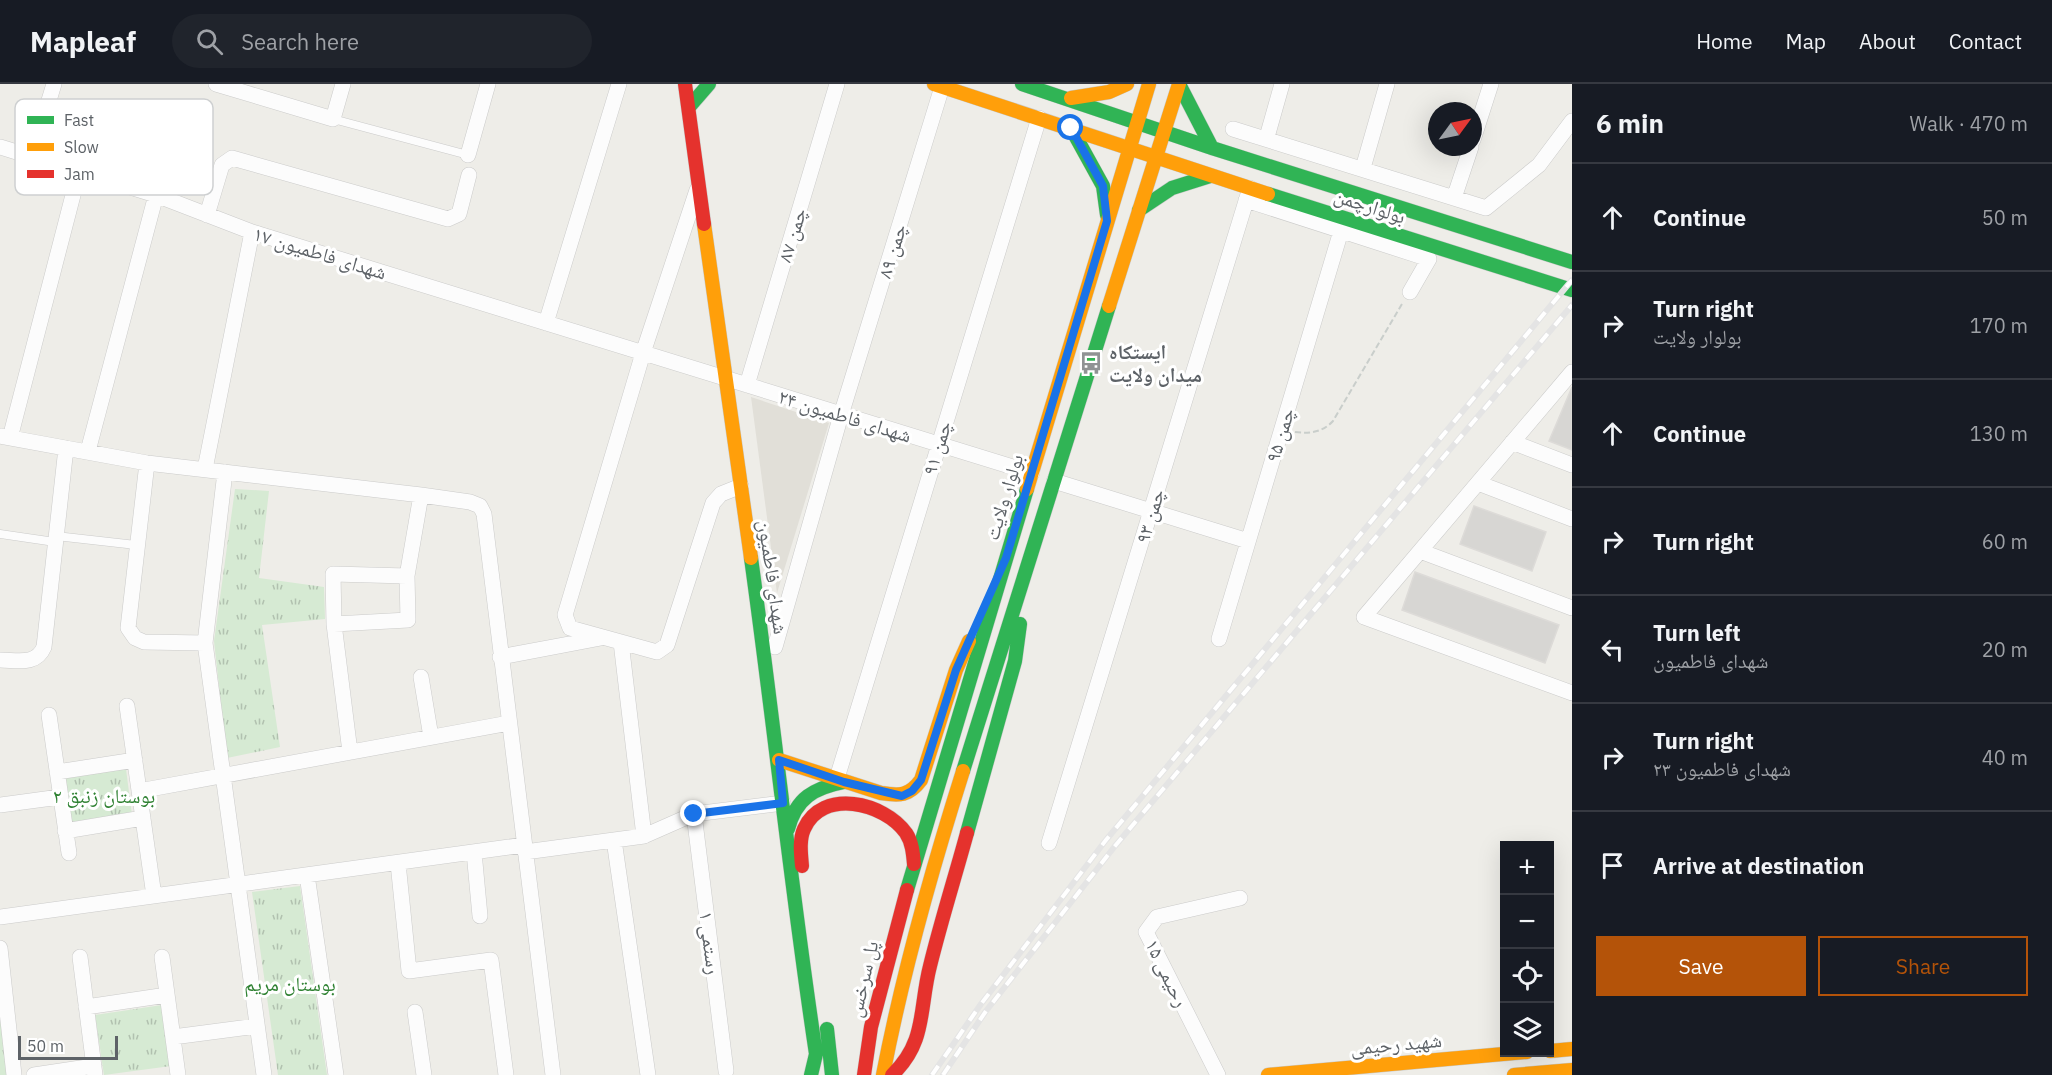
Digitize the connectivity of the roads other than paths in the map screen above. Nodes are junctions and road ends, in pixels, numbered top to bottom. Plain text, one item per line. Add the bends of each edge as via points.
1 (54, 84) edge
2 (216, 84) edge
3 (343, 84) edge
4 (489, 84) edge
5 (619, 84) edge
6 (685, 84) edge
7 (709, 84) edge
8 (837, 84) edge
9 (1022, 84) edge
10 (1127, 84) edge
11 (1149, 84) edge
12 (1179, 84) edge
13 (1282, 84) edge
14 (1387, 84) edge
15 (1491, 84) edge
16 (938, 85) edge
17 (1049, 88) edge
18 (49, 99) edge
19 (1065, 99) junction
20 (689, 107) junction
21 (1482, 112) edge
22 (1039, 118) junction
23 (333, 119) junction
24 (1572, 121) edge
25 (1136, 122) junction
26 (1071, 128) junction
27 (1233, 129) dead end
28 (1165, 132) junction
29 (1267, 137) junction
30 (0, 147) edge
31 (1129, 147) junction
32 (1212, 147) junction
33 (15, 151) edge
34 (468, 155) joint
35 (1468, 156) edge
36 (1156, 158) junction
37 (1363, 168) junction
38 (469, 175) dead end
39 (1212, 176) junction
40 (699, 184) junction
41 (213, 194) edge
42 (1248, 194) junction
43 (73, 195) edge
44 (156, 195) joint
45 (213, 195) edge
46 (1455, 198) junction
47 (1139, 210) junction
48 (207, 214) junction
49 (1107, 221) junction
50 (1341, 231) junction
51 (252, 232) junction
52 (1572, 262) edge
53 (1572, 290) edge
54 (1410, 291) road end
55 (546, 323) junction
56 (643, 353) junction
57 (1570, 378) edge
58 (726, 379) junction
59 (747, 385) junction
60 (842, 415) junction
61 (5, 437) edge
62 (1512, 442) junction
63 (938, 444) junction
64 (66, 447) junction
65 (88, 451) junction
66 (147, 463) junction
67 (1572, 465) edge
68 (205, 469) junction
69 (225, 472) junction
70 (1032, 473) junction
71 (1054, 482) junction
72 (1478, 483) junction
73 (741, 486) junction
74 (421, 495) junction
75 (1151, 511) junction
76 (1572, 519) edge
77 (0, 534) edge
78 (56, 539) junction
79 (1248, 541) junction
80 (136, 545) junction
81 (1419, 551) junction
82 (1006, 558) junction
83 (1029, 560) junction
84 (407, 576) junction
85 (1572, 608) edge
86 (334, 624) junction
87 (602, 638) junction
88 (1219, 639) dead end
89 (621, 642) junction
90 (206, 643) junction
91 (775, 647) dead end
92 (500, 657) junction
93 (0, 660) edge
94 (421, 677) dead end
95 (1572, 693) edge
96 (127, 706) dead end
97 (49, 715) dead end
98 (508, 723) junction
99 (431, 737) junction
100 (350, 752) junction
101 (135, 760) junction
102 (779, 760) junction
103 (57, 772) junction
104 (223, 775) junction
105 (840, 780) junction
106 (139, 791) junction
107 (60, 797) junction
108 (783, 803) junction
109 (0, 806) edge
110 (694, 814) junction
111 (143, 818) junction
112 (65, 831) junction
113 (644, 836) junction
114 (787, 836) junction
115 (614, 840) junction
116 (1049, 843) dead end
117 (525, 849) junction
118 (474, 852) junction
119 (69, 853) dead end
120 (398, 863) junction
121 (914, 865) junction
122 (307, 875) junction
123 (238, 885) junction
124 (905, 893) joint
125 (154, 896) junction
126 (1240, 898) dead end
127 (0, 916) edge
128 (480, 916) dead end
129 (0, 948) edge
130 (80, 957) dead end
131 (162, 957) dead end
132 (167, 995) junction
133 (87, 1007) junction
134 (415, 1012) dead end
135 (257, 1026) junction
136 (173, 1037) junction
137 (1572, 1049) edge
138 (1554, 1051) edge
139 (1500, 1055) edge
140 (9, 1066) edge
141 (1572, 1070) edge
142 (95, 1071) edge
143 (726, 1071) dead end
144 (34, 1075) edge
145 (175, 1075) edge
146 (264, 1075) edge
147 (336, 1075) edge
148 (424, 1075) edge
149 (506, 1075) edge
150 (553, 1075) edge
151 (648, 1075) edge
152 (811, 1075) edge
153 (832, 1075) edge
154 (864, 1075) edge
155 (883, 1075) edge
156 (892, 1075) edge
157 (1218, 1075) edge
158 (1268, 1075) edge
159 (1514, 1075) edge

1 - 18 street
2 - 23 street
3 - 23 street
4 - 34 street
5 - 55 street
6 - 20 main road, شهدای فاطمیون
7 - 20 main road
8 - 59 street, چمن ۸۷
9 - 17 main road
10 - 19 main road via 1109,92
11 - 25 main road
12 - 28 main road
12 - 32 main road
13 - 29 street
14 - 37 street
15 - 21 street
16 - 22 main road
16 - 60 street, چمن ۸۹
17 - 19 main road
19 - 25 main road
20 - 40 main road, شهدای فاطمیون
22 - 26 main road
22 - 63 street, چمن ۹۱
23 - 34 lane
24 - 46 street via 1539,165 1486,208
25 - 28 main road, بولوارچمن
25 - 31 main road, بولوار ولایت
26 - 31 main road
26 - 49 main road via 1103,186
27 - 29 street
28 - 32 main road, بولوارچمن
28 - 36 main road
29 - 37 street
30 - 33 street, شهدای فاطمیون ۱۷
31 - 36 main road, بولوارچمن
31 - 49 main road, بولوار ولایت
32 - 52 main road, بولوارچمن
35 - 46 street
36 - 39 main road, بولوارچمن
36 - 47 main road
37 - 46 street
38 - 41 street via 459,214 448,219 232,158 222,165
39 - 42 main road, بولوارچمن
39 - 47 main road via 1163,190
40 - 56 street
40 - 58 main road, شهدای فاطمیون
42 - 50 street
42 - 53 main road, بولوارچمن
42 - 75 street, چمن ۹۳
43 - 61 street
44 - 48 street, شهدای فاطمیون ۱۷
44 - 65 street
45 - 48 street
47 - 71 main road
48 - 51 street, شهدای فاطمیون ۱۷
49 - 70 main road, بولوار ولایت
50 - 54 street via 1429,259
50 - 79 street, چمن ۹۵
51 - 55 street, شهدای فاطمیون ۱۷
51 - 68 street
55 - 56 street, شهدای فاطمیون ۱۷
56 - 58 street, شهدای فاطمیون ۱۷
56 - 87 street via 565,615 570,628
57 - 62 street
58 - 59 street, شهدای فاطمیون ۲۴
58 - 73 main road, شهدای فاطمیون
59 - 60 street, شهدای فاطمیون ۲۴
60 - 63 street, شهدای فاطمیون ۲۴
60 - 91 street, چمن ۸۹
61 - 64 street
62 - 67 street
62 - 72 street
63 - 70 street, شهدای فاطمیون ۲۴
63 - 105 street, چمن ۹۱
64 - 65 street
64 - 78 street
65 - 66 street
66 - 68 street
66 - 80 street
68 - 69 street
69 - 74 street
69 - 90 street
70 - 82 main road, بولوار ولایت
71 - 75 street
71 - 83 main road
72 - 76 street
72 - 81 street
73 - 89 street via 721,494 713,503 668,645 657,652
73 - 102 main road, شهدای فاطمیون
74 - 84 street
74 - 92 street via 470,502 480,506 484,514
75 - 79 street
75 - 116 street, چمن ۹۳
77 - 78 lane
78 - 80 lane
78 - 93 street via 44,648 32,661
79 - 88 street, چمن ۹۵
80 - 90 street via 128,628 135,639
81 - 85 street
81 - 95 street via 1364,617
82 - 105 main road via 956,670 921,780 902,796
82 - 121 main road, بولوار ولایت
83 - 155 main road, پل سرخس via 924,895 896,1002
83 - 156 main road via 1015,661 929,969 921,1028 906,1062
84 - 86 street via 408,620
84 - 86 street via 333,574
86 - 100 street
87 - 89 street
87 - 92 street
89 - 113 street
90 - 104 street
92 - 98 street
94 - 99 street
96 - 101 street
97 - 103 street
98 - 99 street
98 - 117 street
99 - 100 street
100 - 104 street
101 - 103 street
101 - 106 street
102 - 105 main road
102 - 108 main road, شهدای فاطمیون
103 - 107 street
104 - 106 street
104 - 123 street
105 - 114 main road via 823,785 799,801 792,812
106 - 111 street
107 - 109 street
107 - 112 street
108 - 110 street
108 - 114 main road, شهدای فاطمیون
110 - 113 street
110 - 143 street, رستمی ۱
111 - 112 street
111 - 125 street
112 - 119 street
113 - 115 street
114 - 152 main road, شهدای فاطمیون via 816,1054
115 - 117 street
115 - 151 street
117 - 118 street
117 - 150 street
118 - 120 street
118 - 128 street
120 - 122 street
120 - 149 street via 409,971 492,960
121 - 124 main road, بولوار ولایت
121 - 153 main road via 906,833 884,811 846,803 827,806 805,827 800,848
122 - 123 street
122 - 147 street
123 - 125 street
123 - 135 street
124 - 154 main road, پل سرخس via 879,992
125 - 127 street
126 - 157 street, رحیمی ۱۵ via 1157,917 1146,932
129 - 140 street
130 - 133 street
131 - 132 street
132 - 133 street
132 - 136 street
133 - 142 street
134 - 148 street
135 - 136 street
135 - 146 street
136 - 145 street
137 - 138 main road
139 - 158 main road, شهید رحیمی
141 - 159 main road
142 - 144 street

